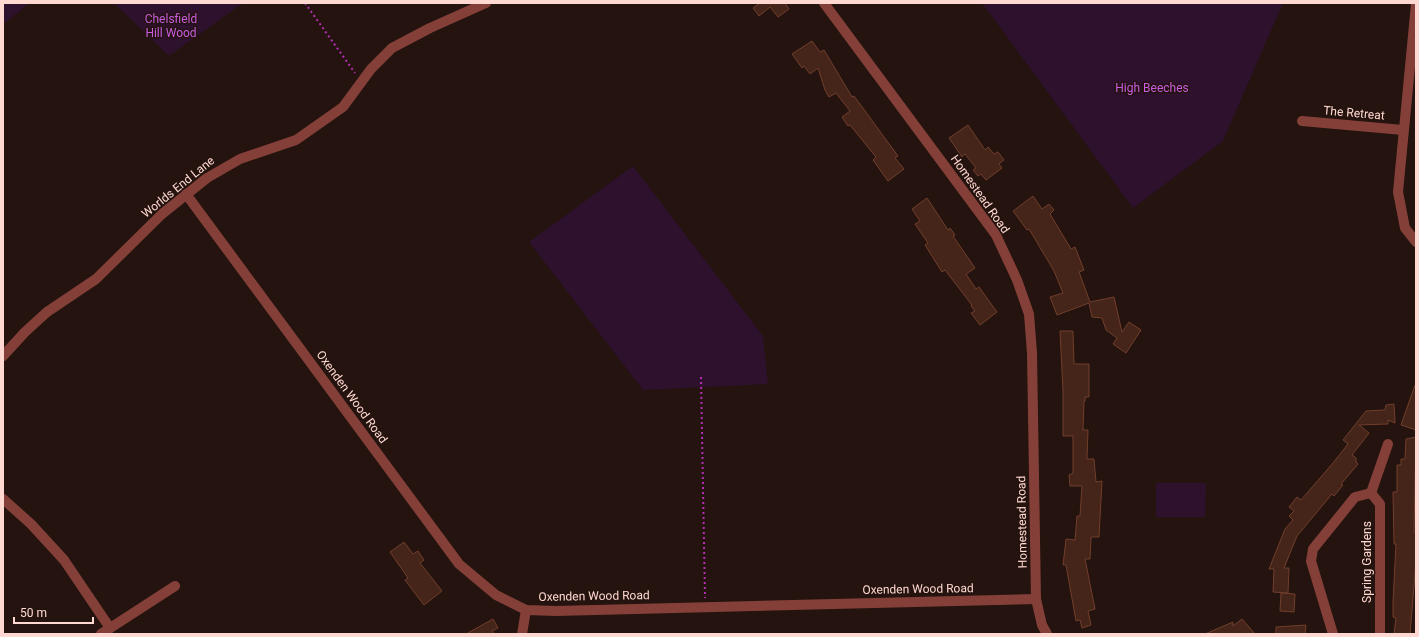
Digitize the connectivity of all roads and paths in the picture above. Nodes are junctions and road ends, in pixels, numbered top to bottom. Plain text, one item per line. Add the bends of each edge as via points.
1 (305, 3) edge
2 (486, 3) edge
3 (824, 3) edge
4 (1416, 4) edge
5 (362, 82) junction
6 (1302, 121) dead end
7 (1403, 130) junction
8 (186, 194) junction
9 (1416, 242) edge
10 (3, 356) edge
11 (701, 377) dead end
12 (1388, 444) dead end
13 (1371, 493) junction
14 (3, 499) edge
15 (175, 586) dead end
16 (1036, 600) junction
17 (705, 607) junction
18 (526, 610) junction
19 (110, 628) junction
20 (101, 634) edge
21 (522, 634) edge
22 (1047, 634) edge
23 (1333, 634) edge
24 (1380, 634) edge

1 - 5 path
2 - 5 street, Worlds End Lane via 424,30 392,48
3 - 16 street, Homestead Road via 996,234 1017,280 1029,314 1032,353
4 - 7 street
5 - 8 street, Worlds End Lane via 343,107 323,123 296,140 225,166
6 - 7 street, The Retreat
7 - 9 street via 1398,192 1404,228
8 - 10 street, Worlds End Lane via 96,279 47,312
8 - 18 street, Oxenden Wood Road via 459,564 496,595
11 - 17 path
12 - 13 street
13 - 23 street via 1355,497 1312,549 1311,561
13 - 24 street, Spring Gardens via 1380,504
14 - 19 street via 31,524 64,560
15 - 19 street
16 - 17 street, Oxenden Wood Road
16 - 22 street, Homestead Road
17 - 18 street, Oxenden Wood Road
18 - 21 street
19 - 20 street

